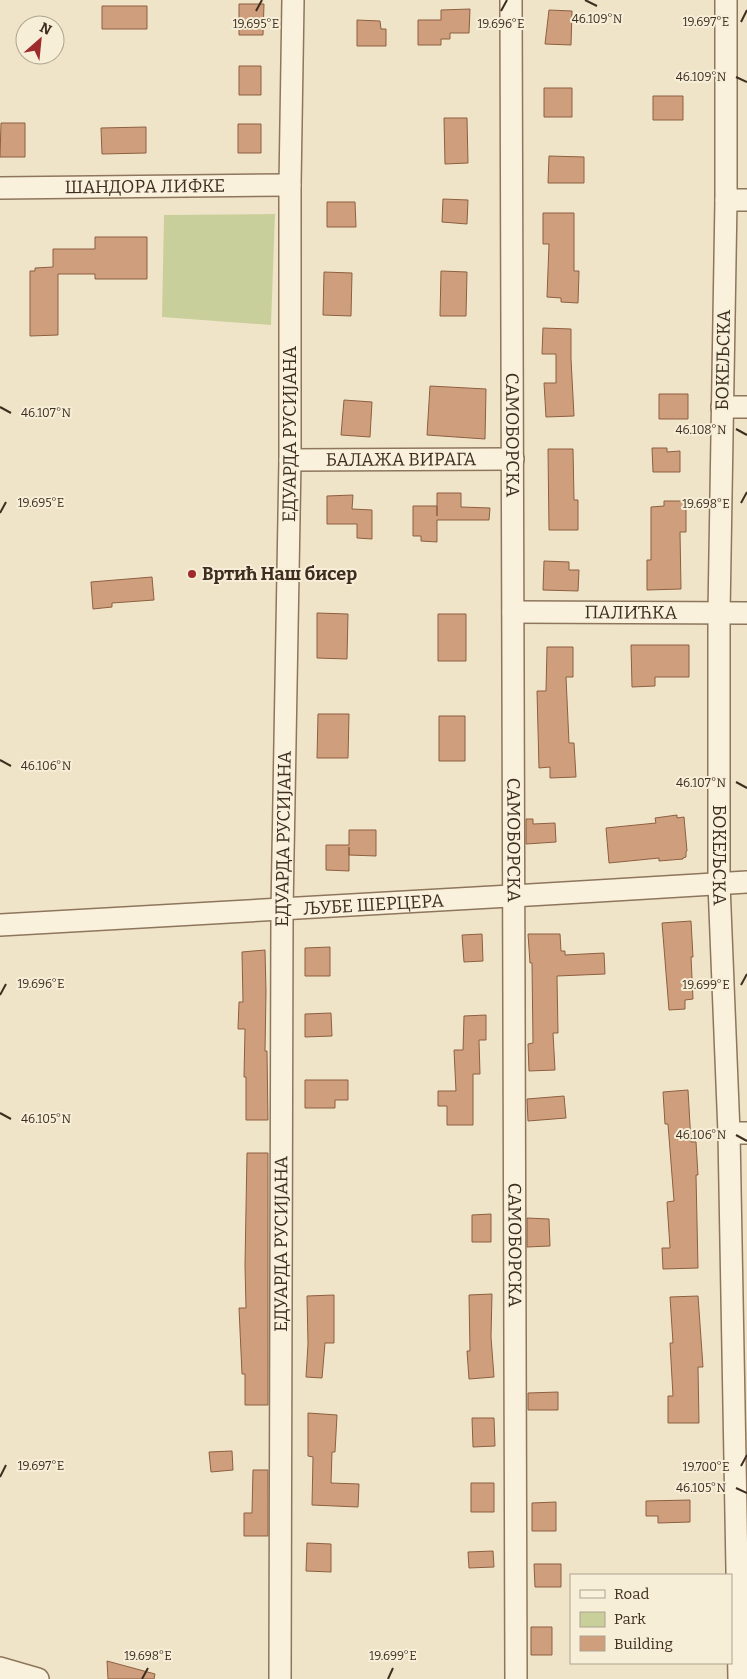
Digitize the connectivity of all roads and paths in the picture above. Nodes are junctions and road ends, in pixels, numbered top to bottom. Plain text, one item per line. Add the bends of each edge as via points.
1 (293, 0) edge
2 (511, 0) edge
3 (726, 0) edge
4 (290, 185) junction
5 (0, 188) edge
6 (726, 200) junction
7 (747, 200) edge
8 (722, 407) junction
9 (747, 407) edge
10 (513, 459) junction
11 (290, 460) junction
12 (513, 612) junction
13 (719, 613) junction
14 (747, 613) edge
15 (747, 882) edge
16 (719, 884) junction
17 (514, 895) junction
18 (282, 911) junction
19 (0, 925) edge
20 (738, 1133) edge
21 (0, 1668) edge
22 (38, 1679) edge
23 (280, 1679) edge
24 (516, 1679) edge
25 (739, 1679) edge

1 - 4 street, ЕДУАРДА РУСИЈАНА
2 - 10 street, САМОБОРСКА
3 - 6 street, БОКЕЉСКА
4 - 5 street, ШАНДОРА ЛИФКЕ
4 - 11 street, ЕДУАРДА РУСИЈАНА
6 - 7 street
6 - 8 street, БОКЕЉСКА
8 - 9 street
8 - 13 street, БОКЕЉСКА
10 - 11 street, БАЛАЖА ВИРАГА
10 - 12 street, САМОБОРСКА
11 - 18 street, ЕДУАРДА РУСИЈАНА
12 - 13 street, ПАЛИЋКА
12 - 17 street, САМОБОРСКА
13 - 14 street, ПАЛИЋКА
13 - 16 street, БОКЕЉСКА
15 - 16 street, ЉУБЕ ШЕРЦЕРА
16 - 17 street, ЉУБЕ ШЕРЦЕРА
16 - 20 street, БОКЕЉСКА
17 - 18 street, ЉУБЕ ШЕРЦЕРА
17 - 24 street, САМОБОРСКА
18 - 19 street, ЉУБЕ ШЕРЦЕРА
18 - 23 street, ЕДУАРДА РУСИЈАНА
20 - 25 street, БОКЕЉСКА
21 - 22 street

